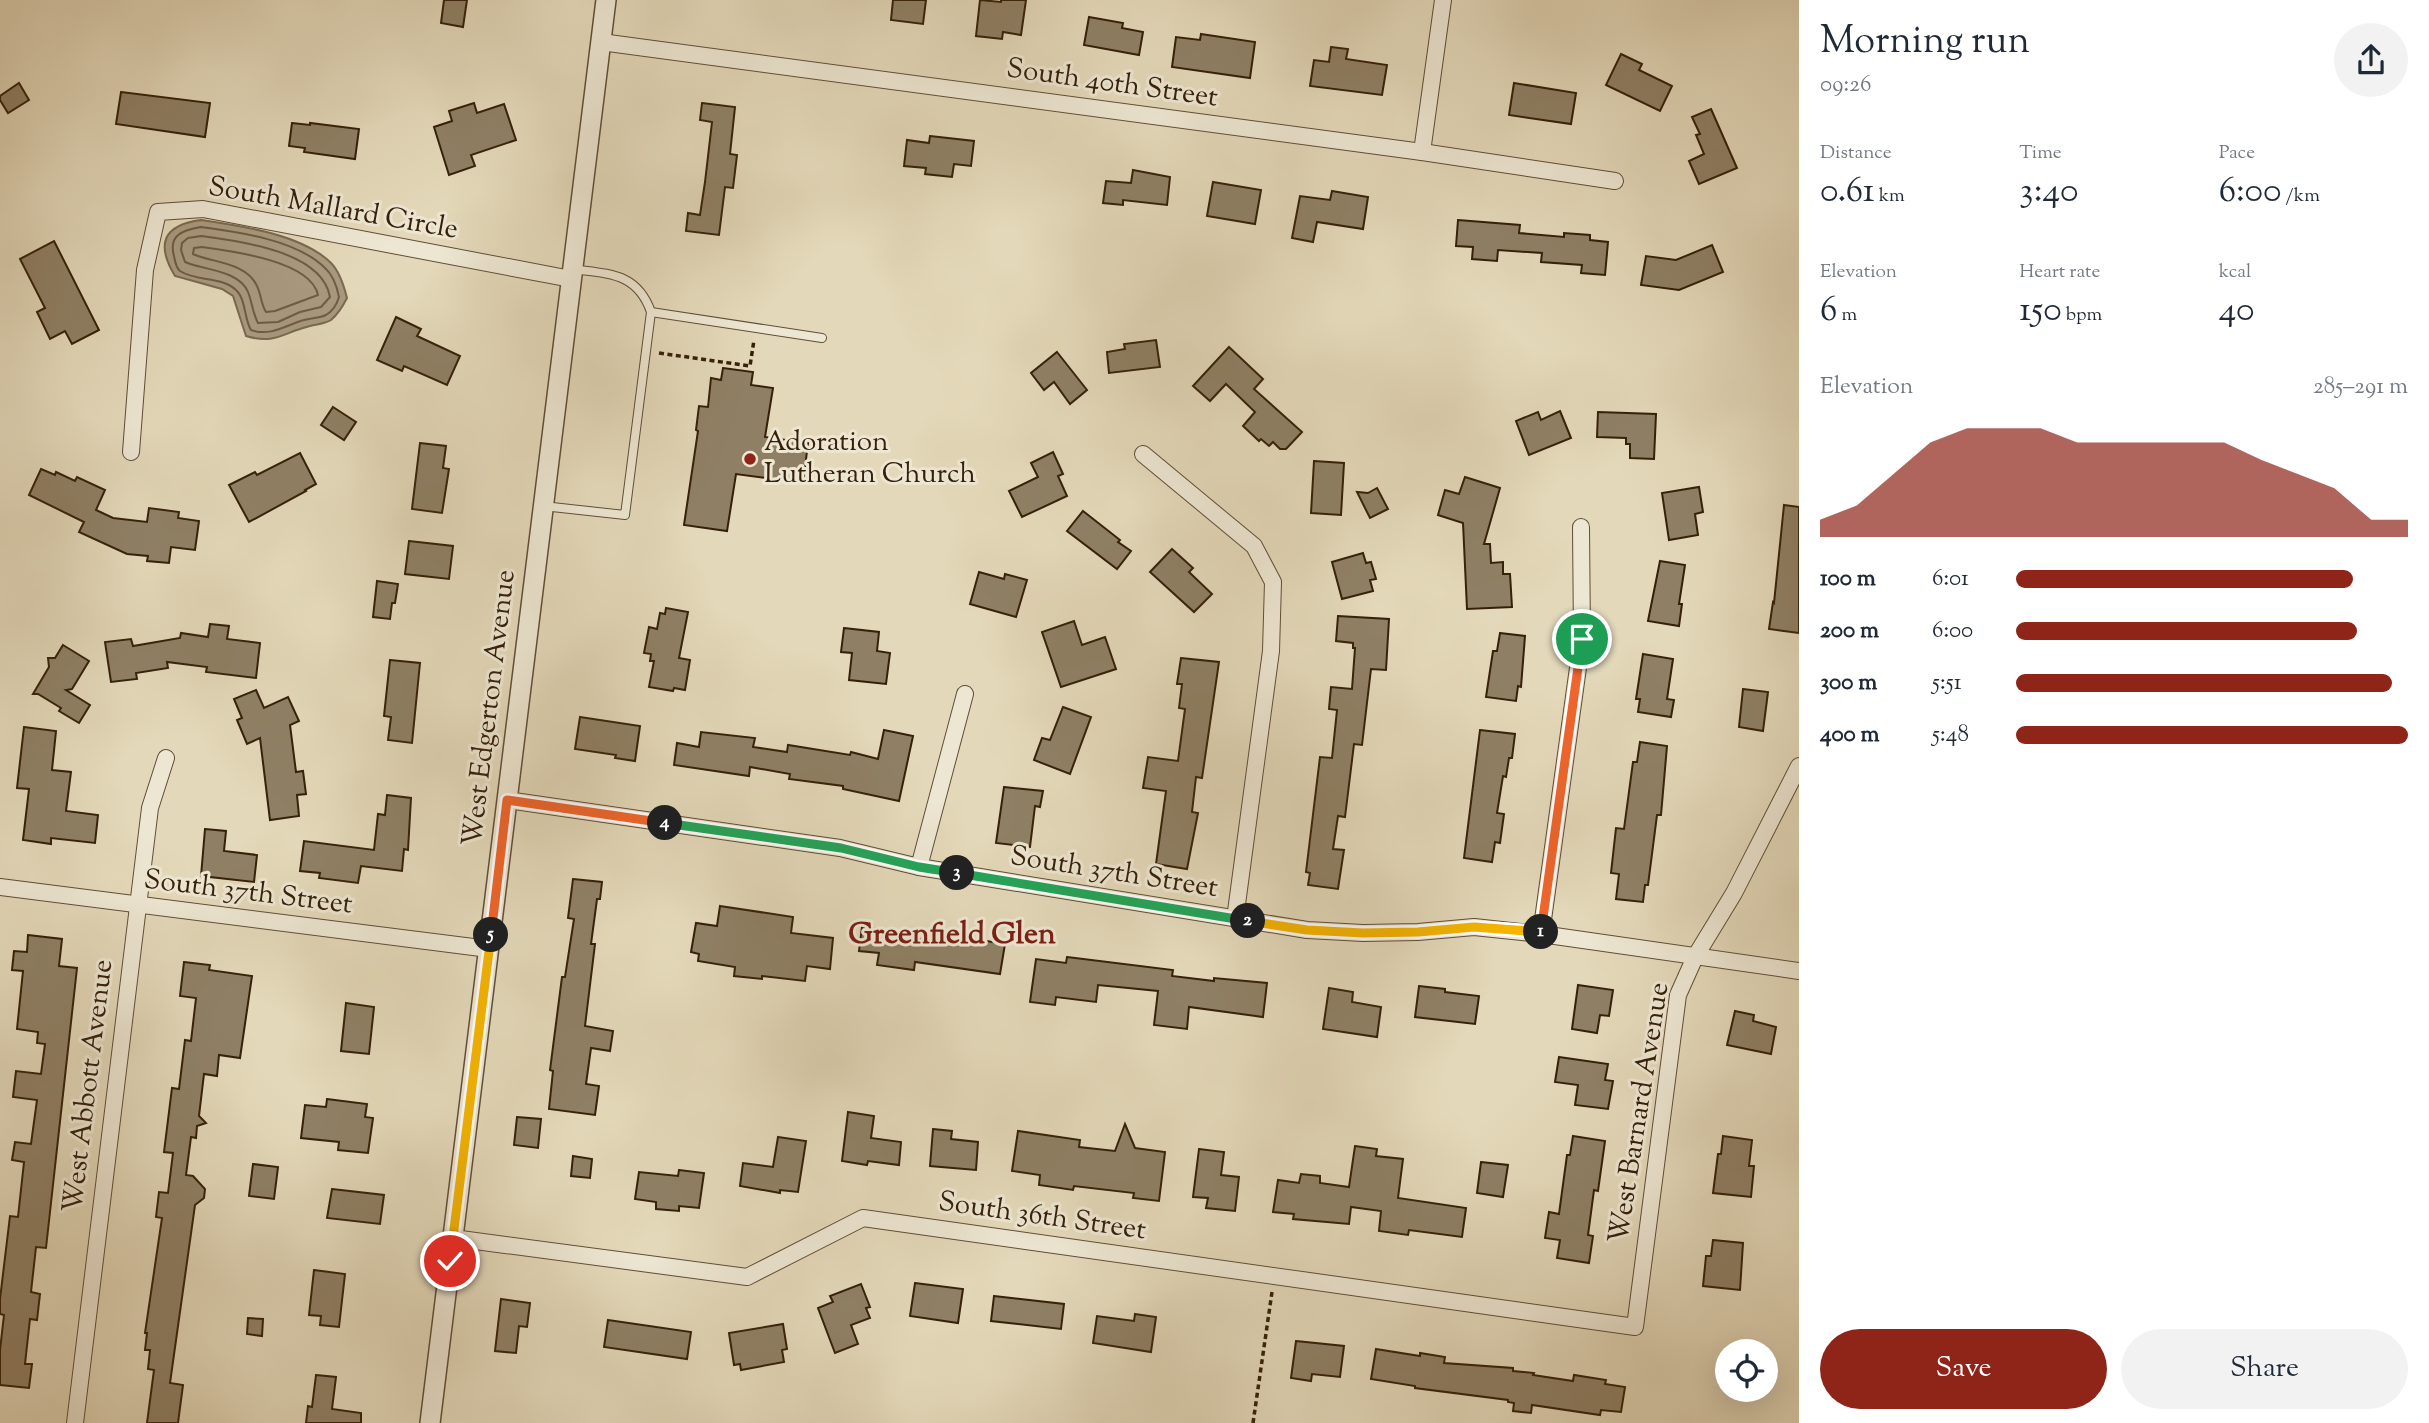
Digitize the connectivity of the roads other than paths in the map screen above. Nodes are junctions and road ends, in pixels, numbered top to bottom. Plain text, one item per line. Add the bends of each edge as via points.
1 (606, 0) edge
2 (1443, 0) edge
3 (601, 41) junction
4 (1422, 152) junction
5 (1615, 181) dead end
6 (572, 274) junction
7 (651, 312) junction
8 (822, 338) dead end
9 (131, 452) dead end
10 (1143, 454) dead end
11 (543, 506) junction
12 (1581, 527) dead end
13 (965, 694) dead end
14 (166, 758) dead end
15 (1799, 766) edge
16 (507, 800) junction
17 (919, 867) junction
18 (0, 887) edge
19 (137, 906) junction
20 (1235, 919) junction
21 (1541, 933) junction
22 (489, 949) junction
23 (1695, 957) junction
24 (1799, 971) edge
25 (453, 1238) junction
26 (1635, 1327) joint
27 (75, 1423) edge
28 (430, 1423) edge

1 - 3 street, West Edgerton Avenue
2 - 4 street
3 - 4 street, South 40th Street
3 - 6 street, West Edgerton Avenue
4 - 5 street, South 40th Street
6 - 7 lane via 623,277 645,296
6 - 9 street, South Mallard Circle via 203,209 158,212 145,270
6 - 11 street, West Edgerton Avenue
7 - 8 lane
7 - 11 lane via 625,515
10 - 20 street via 1254,546 1273,582 1271,651
11 - 16 street, West Edgerton Avenue
12 - 21 street via 1582,639
13 - 17 street
14 - 19 street, West Abbott Avenue via 150,808
15 - 23 street, West Barnard Avenue via 1734,893
16 - 17 street, South 37th Street via 841,848
16 - 22 street, West Edgerton Avenue
17 - 20 street, South 37th Street
18 - 19 street, South 37th Street
19 - 22 street, South 37th Street
19 - 27 street, West Abbott Avenue
20 - 21 street, South 37th Street via 1363,933 1474,927
21 - 23 street, South 37th Street
22 - 25 street, West Edgerton Avenue
23 - 24 street, South 37th Street
23 - 26 street, West Barnard Avenue via 1678,995
25 - 26 street, South 36th Street via 747,1277 863,1218
25 - 28 street, West Edgerton Avenue

